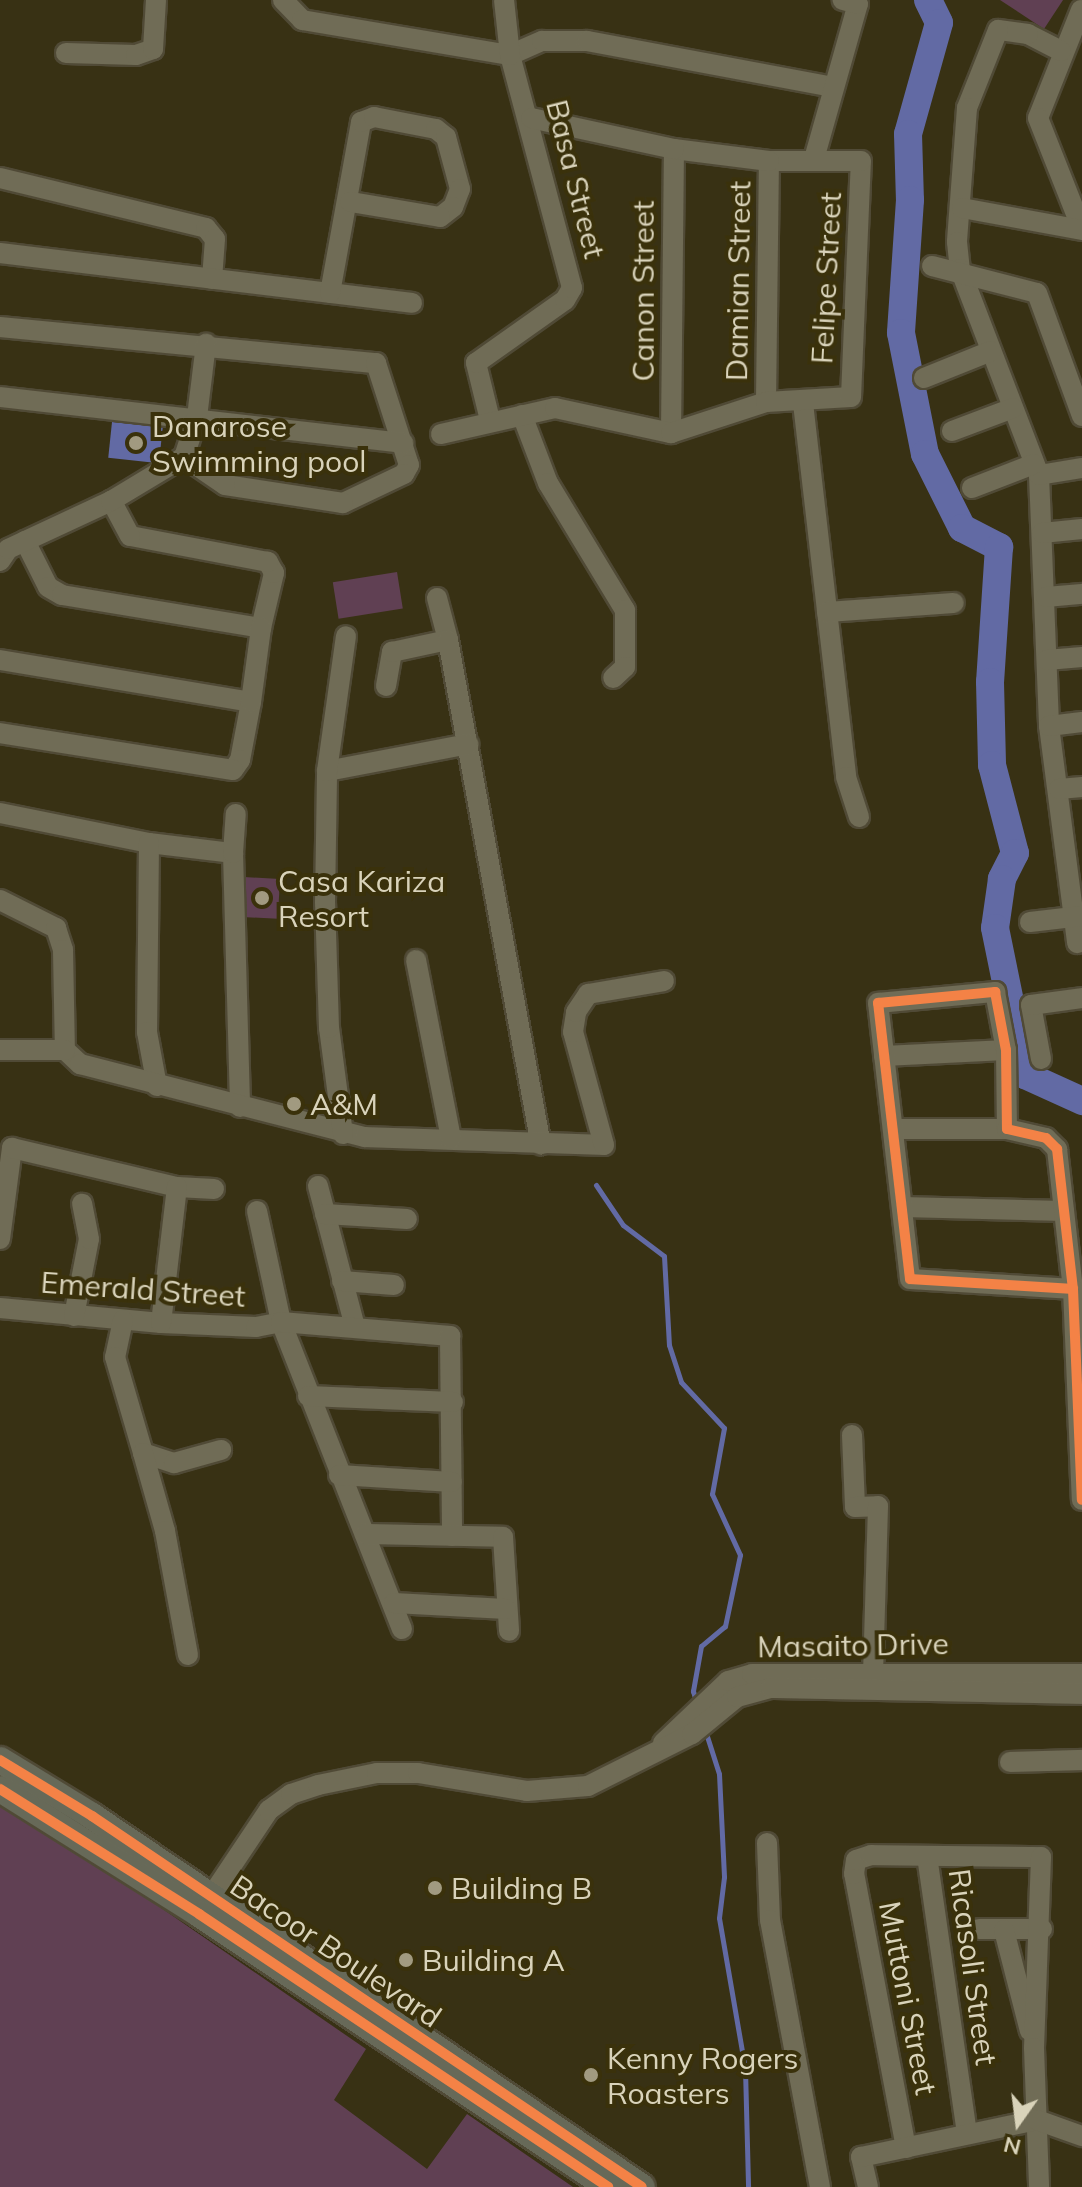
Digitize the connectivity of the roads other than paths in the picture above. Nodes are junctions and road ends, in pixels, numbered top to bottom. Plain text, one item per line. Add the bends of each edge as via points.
1 (156, 0) edge
2 (504, 0) edge
3 (851, 2) edge
4 (285, 5) edge
5 (1081, 10) edge
6 (1061, 51) junction
7 (66, 53) dead end
8 (510, 55) junction
9 (832, 87) junction
10 (531, 118) junction
11 (674, 149) junction
12 (814, 159) junction
13 (769, 161) junction
14 (0, 178) edge
15 (350, 202) junction
16 (962, 208) junction
17 (1082, 230) edge
18 (0, 253) edge
19 (932, 266) dead end
20 (960, 269) junction
21 (212, 279) junction
22 (330, 293) junction
23 (412, 303) dead end
24 (0, 327) edge
25 (206, 344) junction
26 (991, 351) junction
27 (924, 378) dead end
28 (0, 397) edge
29 (766, 402) junction
30 (803, 403) junction
31 (1013, 408) junction
32 (526, 413) junction
33 (1082, 416) edge
34 (197, 417) junction
35 (490, 420) junction
36 (952, 431) dead end
37 (671, 433) junction
38 (441, 434) dead end
39 (403, 443) junction
40 (184, 457) junction
41 (1082, 468) edge
42 (1036, 469) junction
43 (972, 488) dead end
44 (111, 501) junction
45 (1082, 529) edge
46 (1042, 533) junction
47 (25, 541) junction
48 (0, 561) edge
49 (1082, 594) edge
50 (1046, 597) junction
51 (437, 598) dead end
52 (954, 603) dead end
53 (827, 612) junction
54 (261, 628) junction
55 (346, 636) dead end
56 (448, 640) junction
57 (1082, 657) edge
58 (0, 660) edge
59 (1047, 660) junction
60 (613, 678) dead end
61 (386, 686) dead end
62 (251, 702) junction
63 (1082, 722) edge
64 (1049, 726) junction
65 (0, 733) edge
66 (468, 744) junction
67 (327, 771) junction
68 (1082, 787) edge
69 (1059, 789) junction
70 (0, 813) edge
71 (236, 814) dead end
72 (859, 817) dead end
73 (149, 843) junction
74 (1075, 852) edge
75 (233, 853) junction
76 (0, 900) edge
77 (1077, 916) edge
78 (1030, 922) dead end
79 (1077, 943) dead end
80 (416, 960) dead end
81 (664, 981) dead end
82 (1082, 998) edge
83 (0, 1050) edge
84 (65, 1050) junction
85 (1006, 1050) junction
86 (884, 1056) junction
87 (1041, 1059) dead end
88 (157, 1086) junction
89 (240, 1107) junction
90 (893, 1129) junction
91 (1007, 1129) junction
92 (343, 1134) junction
93 (451, 1139) junction
94 (541, 1145) junction
95 (318, 1186) dead end
96 (177, 1187) junction
97 (214, 1189) dead end
98 (82, 1204) dead end
99 (902, 1207) junction
100 (257, 1211) dead end
101 (1064, 1211) junction
102 (325, 1214) junction
103 (407, 1219) dead end
104 (0, 1239) edge
105 (1076, 1266) edge
106 (342, 1281) junction
107 (394, 1285) dead end
108 (1073, 1289) junction
109 (0, 1308) edge
110 (74, 1316) junction
111 (123, 1320) junction
112 (281, 1322) junction
113 (161, 1323) junction
114 (355, 1327) junction
115 (1079, 1342) edge
116 (308, 1396) junction
117 (453, 1402) junction
118 (1080, 1412) edge
119 (852, 1435) dead end
120 (221, 1450) dead end
121 (143, 1453) junction
122 (339, 1475) junction
123 (452, 1482) junction
124 (1082, 1485) edge
125 (1082, 1500) edge
126 (365, 1534) junction
127 (452, 1536) junction
128 (394, 1603) junction
129 (506, 1609) junction
130 (402, 1629) dead end
131 (509, 1631) dead end
132 (188, 1655) dead end
133 (873, 1671) junction
134 (1082, 1674) edge
135 (1082, 1694) edge
136 (710, 1708) junction
137 (0, 1760) edge
138 (1082, 1760) edge
139 (1010, 1762) dead end
140 (0, 1789) edge
141 (767, 1843) dead end
142 (927, 1856) junction
143 (205, 1905) junction
144 (979, 1929) dead end
145 (1042, 1929) junction
146 (1004, 1930) junction
147 (1034, 2048) junction
148 (1037, 2120) junction
149 (967, 2134) junction
150 (1082, 2136) edge
151 (906, 2148) junction
152 (608, 2187) edge
153 (642, 2187) edge
154 (820, 2187) edge
155 (868, 2187) edge
156 (1039, 2187) edge

1 - 7 street via 153,49 136,55
2 - 8 street, Basa Street
3 - 9 street
4 - 8 street via 302,20
5 - 6 street
6 - 16 street via 1028,34 998,30 967,108
6 - 17 street via 1038,118
8 - 9 street via 542,41 587,41
8 - 10 street, Basa Street
9 - 12 street
10 - 11 street
10 - 35 street, Basa Street via 572,288 565,300 476,363
11 - 13 street
11 - 37 street, Canon Street
12 - 13 street
12 - 30 street, Felipe Street via 861,161 851,397
13 - 29 street, Damian Street
14 - 21 street via 206,228 215,239
15 - 15 street via 440,217 453,207 460,189 446,137 436,129 374,117 361,122
15 - 22 street
16 - 17 street
16 - 20 street
18 - 21 street
19 - 20 street
20 - 26 street
20 - 33 street via 1037,293
21 - 22 street
22 - 23 street
24 - 25 street
25 - 34 street
25 - 39 street via 376,363
26 - 27 street
26 - 31 street
28 - 34 street
29 - 30 street
29 - 37 street
30 - 53 street
31 - 36 street
31 - 42 street
32 - 35 street
32 - 37 street via 555,408
32 - 60 street via 548,483 625,610 625,667
34 - 39 street
34 - 40 street
35 - 38 street
39 - 40 street via 409,460 404,474 343,503 225,485
40 - 44 street
41 - 42 street
42 - 43 street
42 - 46 street
44 - 47 street
44 - 54 street via 130,536 268,562 274,573
45 - 46 street
46 - 50 street
47 - 48 street via 5,551
47 - 54 street via 48,587 62,595
49 - 50 street
50 - 59 street
51 - 56 street
52 - 53 street
53 - 72 street via 846,777
54 - 62 street
55 - 67 street
56 - 61 street via 392,652
56 - 66 street
57 - 59 street
58 - 62 street
59 - 64 street
62 - 65 street via 240,760 233,770
63 - 64 street
64 - 69 street
66 - 67 street
66 - 94 street
67 - 92 street via 329,1028
68 - 69 street
69 - 74 street
70 - 73 street
71 - 75 street
73 - 75 street
73 - 88 street via 147,1032
74 - 77 street
75 - 89 street
76 - 84 street via 35,913 56,928 63,950
77 - 78 street
77 - 79 street
80 - 93 street
81 - 94 street via 588,994 576,1012 573,1032 604,1145
82 - 87 street via 1031,1005
83 - 84 street
84 - 88 street via 80,1064
85 - 86 street
85 - 86 street via 995,992 878,1003
85 - 91 street
86 - 90 street
88 - 89 street
89 - 92 street
90 - 91 street
90 - 99 street
91 - 101 street via 1046,1138 1057,1149
92 - 93 street
93 - 94 street
95 - 102 street
96 - 97 street
96 - 104 street via 12,1148
96 - 113 street
98 - 110 street via 89,1239
99 - 101 street
99 - 108 street via 910,1279
100 - 112 street
101 - 105 street
102 - 103 street
102 - 106 street
105 - 108 street
106 - 107 street
106 - 114 street
108 - 115 street
109 - 110 street, Emerald Street
110 - 111 street, Emerald Street
111 - 113 street, Emerald Street
111 - 121 street via 115,1357
112 - 113 street, Emerald Street via 256,1327
112 - 114 street, Emerald Street
112 - 116 street
114 - 117 street, Emerald Street via 450,1336
115 - 118 street
116 - 117 street
116 - 122 street
117 - 123 street
118 - 124 street
119 - 133 street via 855,1507 878,1506
120 - 121 street via 174,1463
121 - 132 street via 165,1531
122 - 123 street
122 - 126 street
123 - 127 street
124 - 125 street
126 - 127 street
126 - 128 street
127 - 129 street via 503,1537
128 - 129 street
128 - 130 street
129 - 131 street
133 - 134 street, Masaito Drive
133 - 136 street, Masaito Drive via 752,1674 728,1681
135 - 136 street, Masaito Drive via 771,1688
136 - 143 street, Masaito Drive via 655,1752 596,1782 565,1789 527,1791 418,1773 377,1773 291,1794 269,1810
137 - 143 main road, Bacoor Boulevard
138 - 139 street
140 - 143 main road, Bacoor Boulevard
141 - 154 street via 770,1920
142 - 145 street via 1041,1857
142 - 149 street, Ricasoli Street
142 - 151 street, Muttoni Street via 856,1860 854,1874
143 - 152 main road, Bacoor Boulevard
143 - 153 main road, Bacoor Boulevard
144 - 146 street
145 - 146 street
145 - 147 street
146 - 147 street
147 - 148 street
148 - 149 street
148 - 150 street
148 - 156 street
149 - 151 street
151 - 155 street via 861,2157

